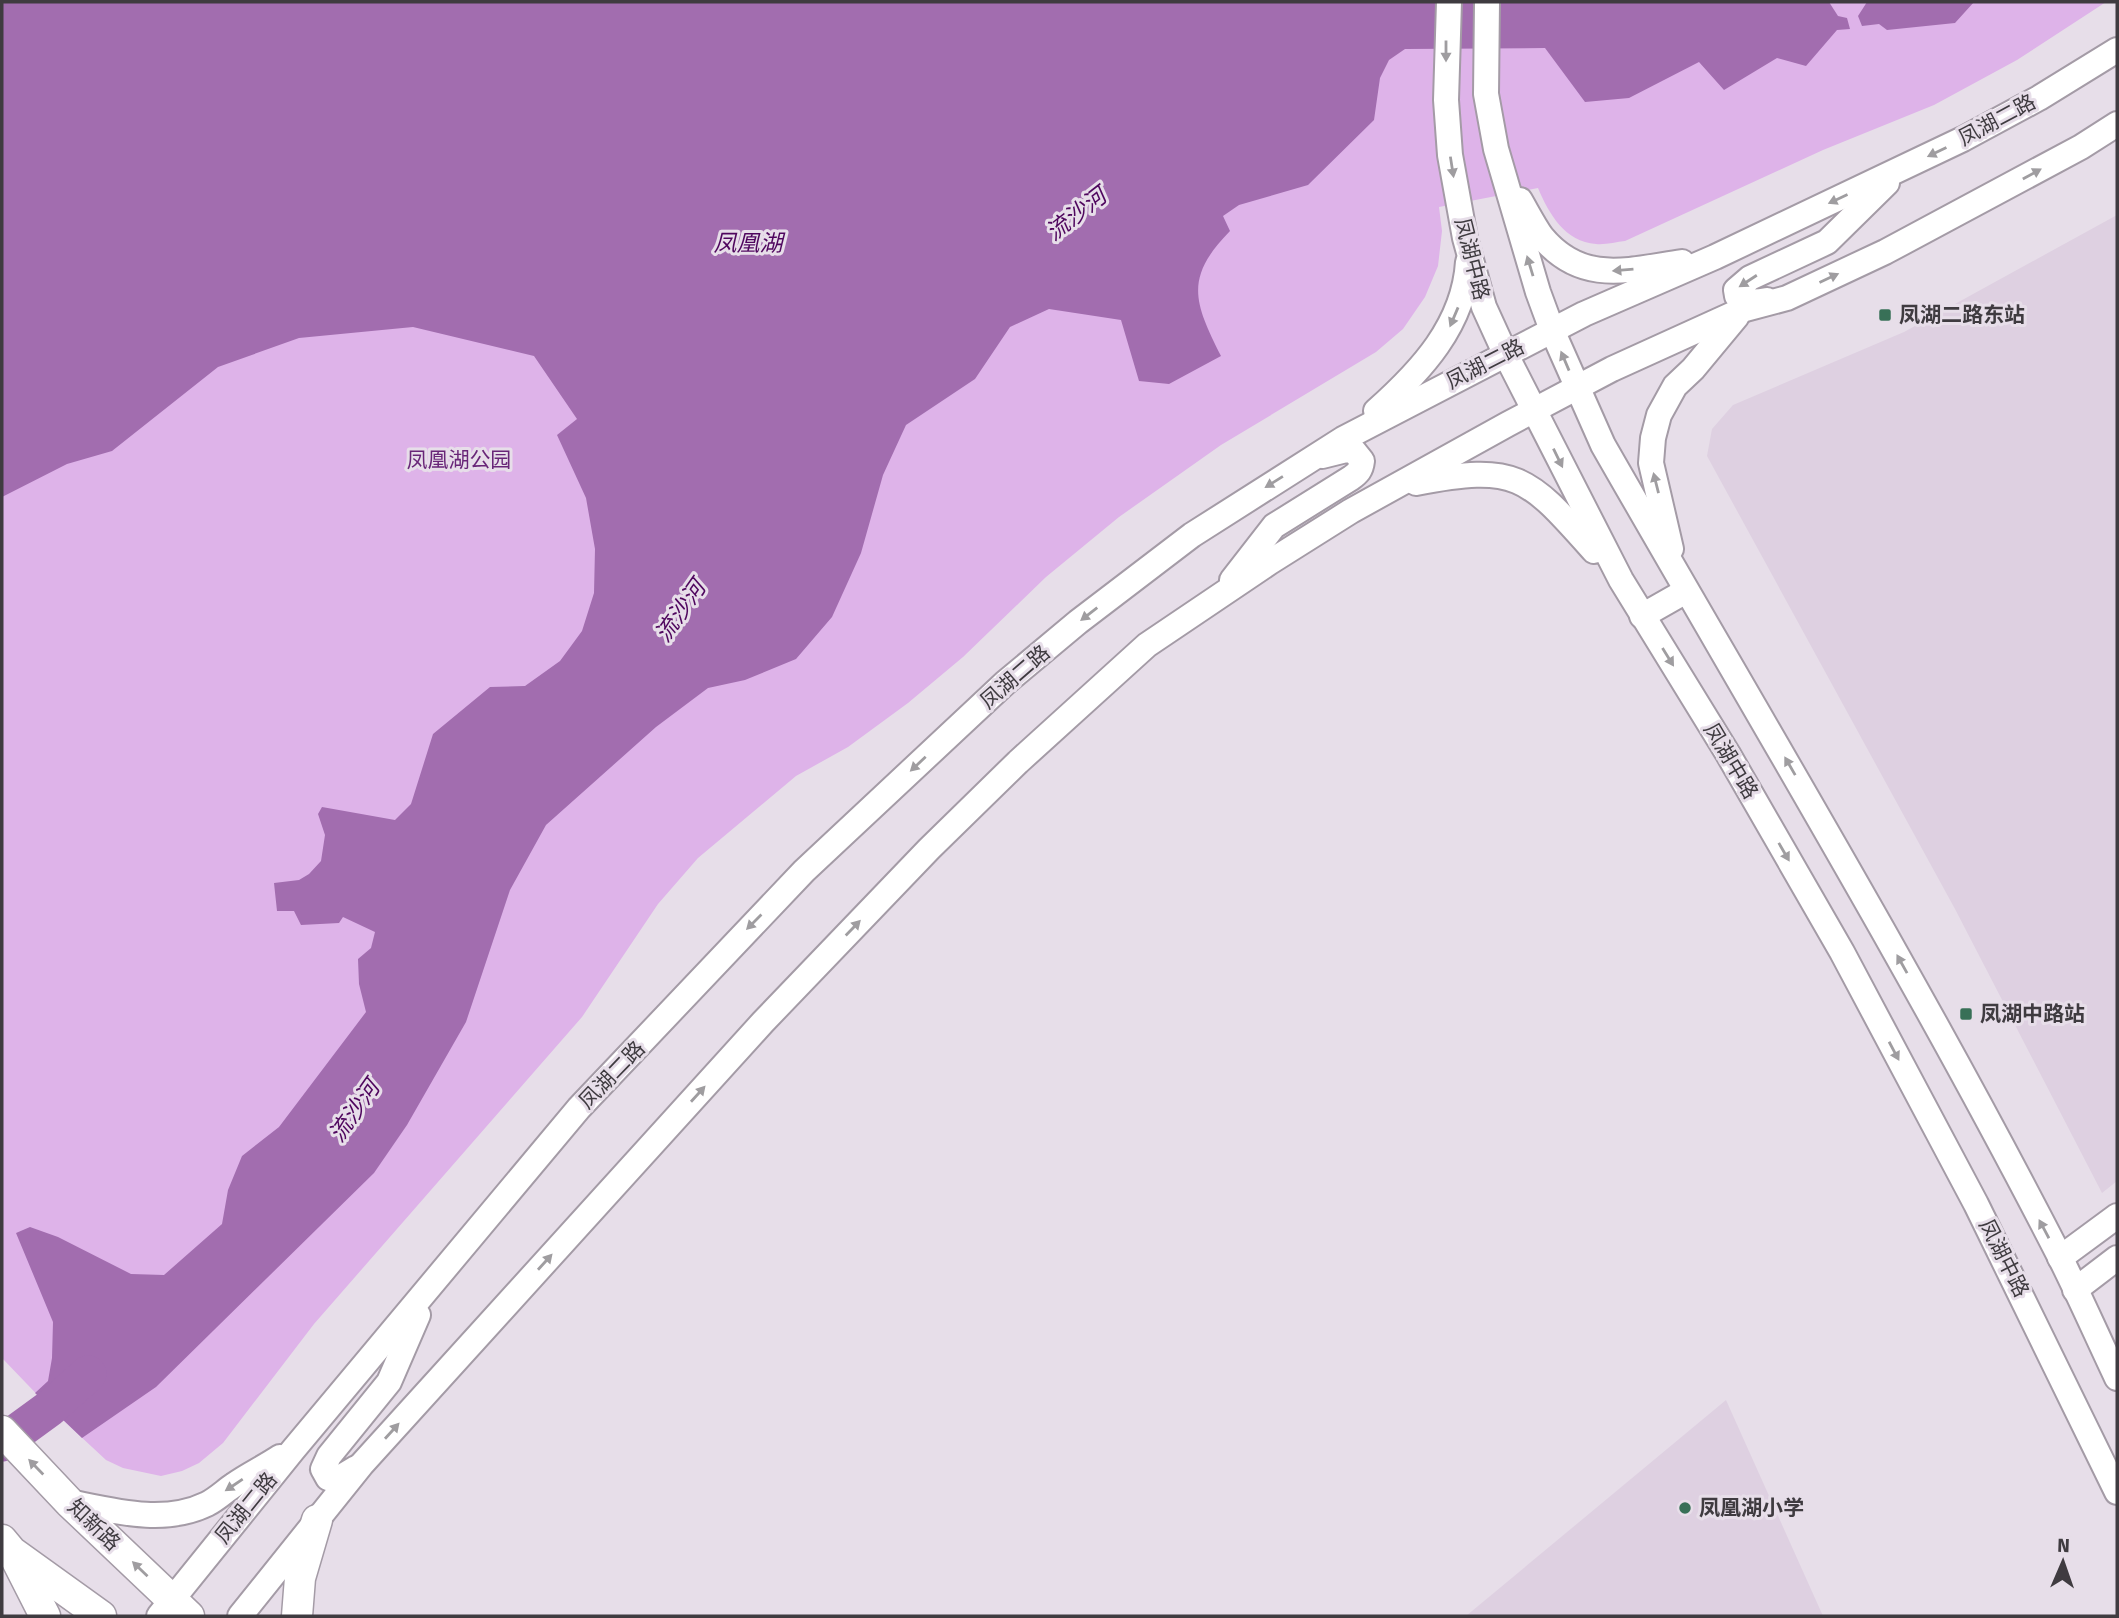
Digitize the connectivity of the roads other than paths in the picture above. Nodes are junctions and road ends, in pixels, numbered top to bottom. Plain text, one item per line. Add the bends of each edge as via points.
1 (1448, 2) edge
2 (1487, 2) edge
3 (2110, 54) edge
4 (2117, 124) edge
5 (1900, 170) junction
6 (1502, 173) junction
7 (1459, 203) junction
8 (1715, 257) junction
9 (1787, 298) junction
10 (1742, 310) junction
11 (1552, 330) junction
12 (1504, 354) junction
13 (1577, 390) junction
14 (1534, 411) junction
15 (1343, 439) junction
16 (1310, 459) junction
17 (1391, 488) junction
18 (1621, 580) junction
19 (1681, 582) junction
20 (1219, 597) junction
21 (1642, 616) junction
22 (2117, 1216) edge
23 (2060, 1258) junction
24 (2117, 1258) edge
25 (430, 1288) junction
26 (2075, 1290) junction
27 (2117, 1378) edge
28 (2, 1432) edge
29 (293, 1450) junction
30 (362, 1464) junction
31 (2117, 1492) edge
32 (69, 1502) junction
33 (317, 1520) junction
34 (7, 1546) edge
35 (173, 1611) edge
36 (45, 1616) edge
37 (101, 1616) edge
38 (240, 1616) edge
39 (296, 1616) edge

1 -> 7 street, 凤湖中路 via 1446,100
2 - 6 street via 1486,94
3 -> 5 street, 凤湖二路 via 2039,98
9 -> 4 street via 1997,194
5 -> 8 street, 凤湖二路
5 -> 9 street via 1827,242 1750,278 1736,290 1743,300 1755,302
8 -> 6 street via 1606,271 1571,263 1541,236
11 -> 6 street
7 - 12 street, 凤湖中路 via 1484,307
7 -> 15 street via 1468,272 1445,336 1404,386
8 - 11 street, 凤湖二路
9 - 10 street
10 - 13 street via 1612,369
19 -> 10 street via 1651,463 1653,438 1675,386
11 - 12 street, 凤湖二路
13 -> 11 street
12 - 14 street, 凤湖中路
12 - 15 street, 凤湖二路
13 - 14 street
13 - 19 street
14 - 17 street
14 -> 18 street, 凤湖中路
15 - 16 street, 凤湖二路
16 - 20 street via 1354,451 1362,467 1274,526
16 -> 25 street, 凤湖二路 via 1192,535 1078,622 1005,683 804,872 579,1108
17 - 18 street via 1460,474 1509,477 1531,486 1550,502
17 - 20 street
18 - 21 street, 凤湖中路
19 - 21 street
23 -> 19 street via 1880,924
30 -> 20 street via 763,1022 929,849 1147,645
21 -> 31 street, 凤湖中路 via 1842,952 1982,1215
22 - 23 street
23 - 26 street
24 - 26 street
25 - 29 street, 凤湖二路
25 - 30 street via 389,1382 323,1469 328,1478 336,1480
26 - 27 street
32 -> 28 main road, 知新路
29 -> 32 street via 191,1510 144,1515
29 - 35 street, 凤湖二路
30 - 33 street
35 -> 32 main road, 知新路
33 - 38 street
33 - 39 main road via 300,1578
34 - 36 main road
34 - 37 main road

